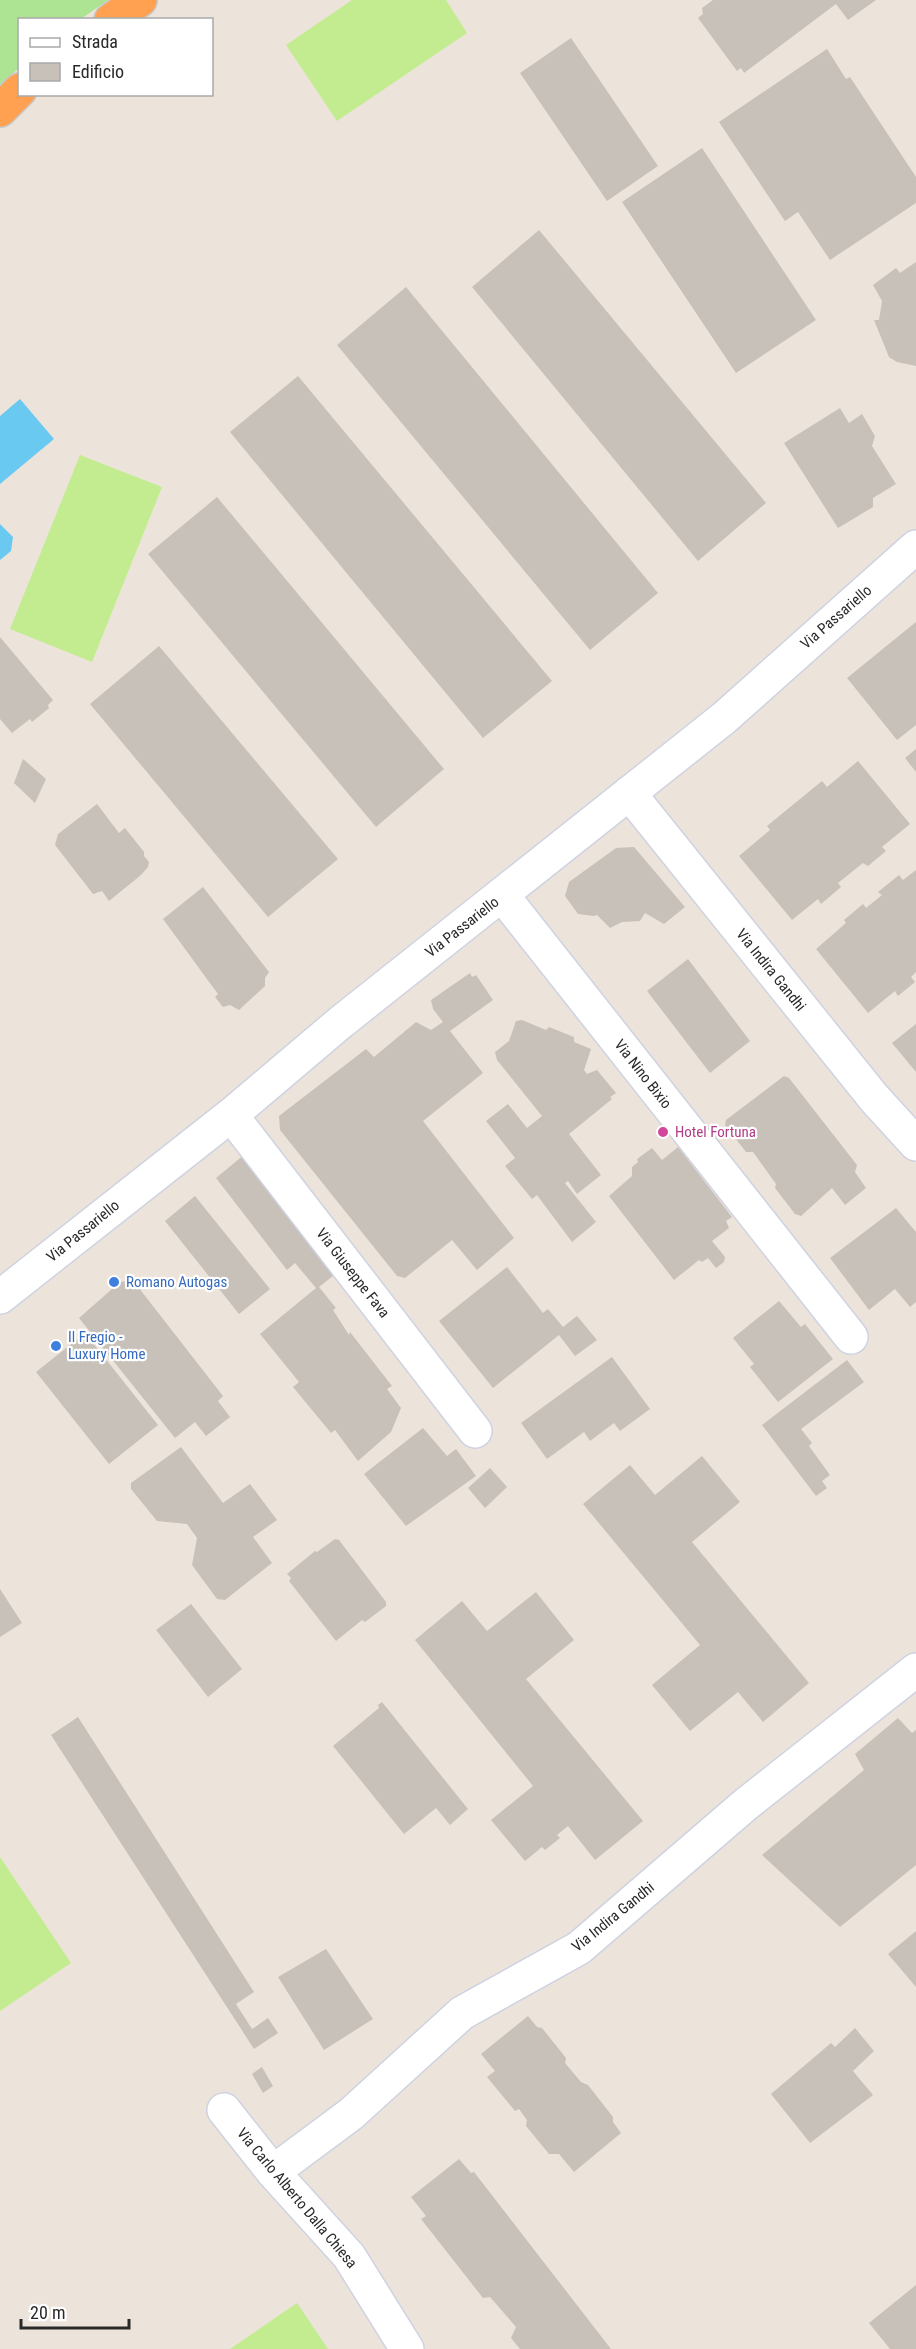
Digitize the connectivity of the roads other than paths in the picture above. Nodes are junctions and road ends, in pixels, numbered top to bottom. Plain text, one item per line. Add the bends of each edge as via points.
1 (140, 0) edge
2 (114, 18) edge
3 (18, 92) edge
4 (0, 110) edge
5 (916, 548) edge
6 (629, 793) junction
7 (502, 895) junction
8 (231, 1115) junction
9 (916, 1144) edge
10 (0, 1297) edge
11 (851, 1337) dead end
12 (475, 1431) dead end
13 (916, 1670) edge
14 (224, 2110) dead end
15 (273, 2172) junction
16 (406, 2349) edge

1 - 2 highway
3 - 4 highway
5 - 6 street, Via Passariello via 724,718
6 - 7 street, Via Passariello
6 - 9 street, Via Indira Gandhi via 874,1098
7 - 8 street, Via Passariello
7 - 11 street, Via Nino Bixio
8 - 10 street, Via Passariello
8 - 12 street, Via Giuseppe Fava
13 - 15 street, Via Indira Gandhi via 745,1805 579,1948 462,2013 351,2114
14 - 15 street, Via Carlo Alberto Dalla Chiesa
15 - 16 street, Via Carlo Alberto Dalla Chiesa via 349,2256

